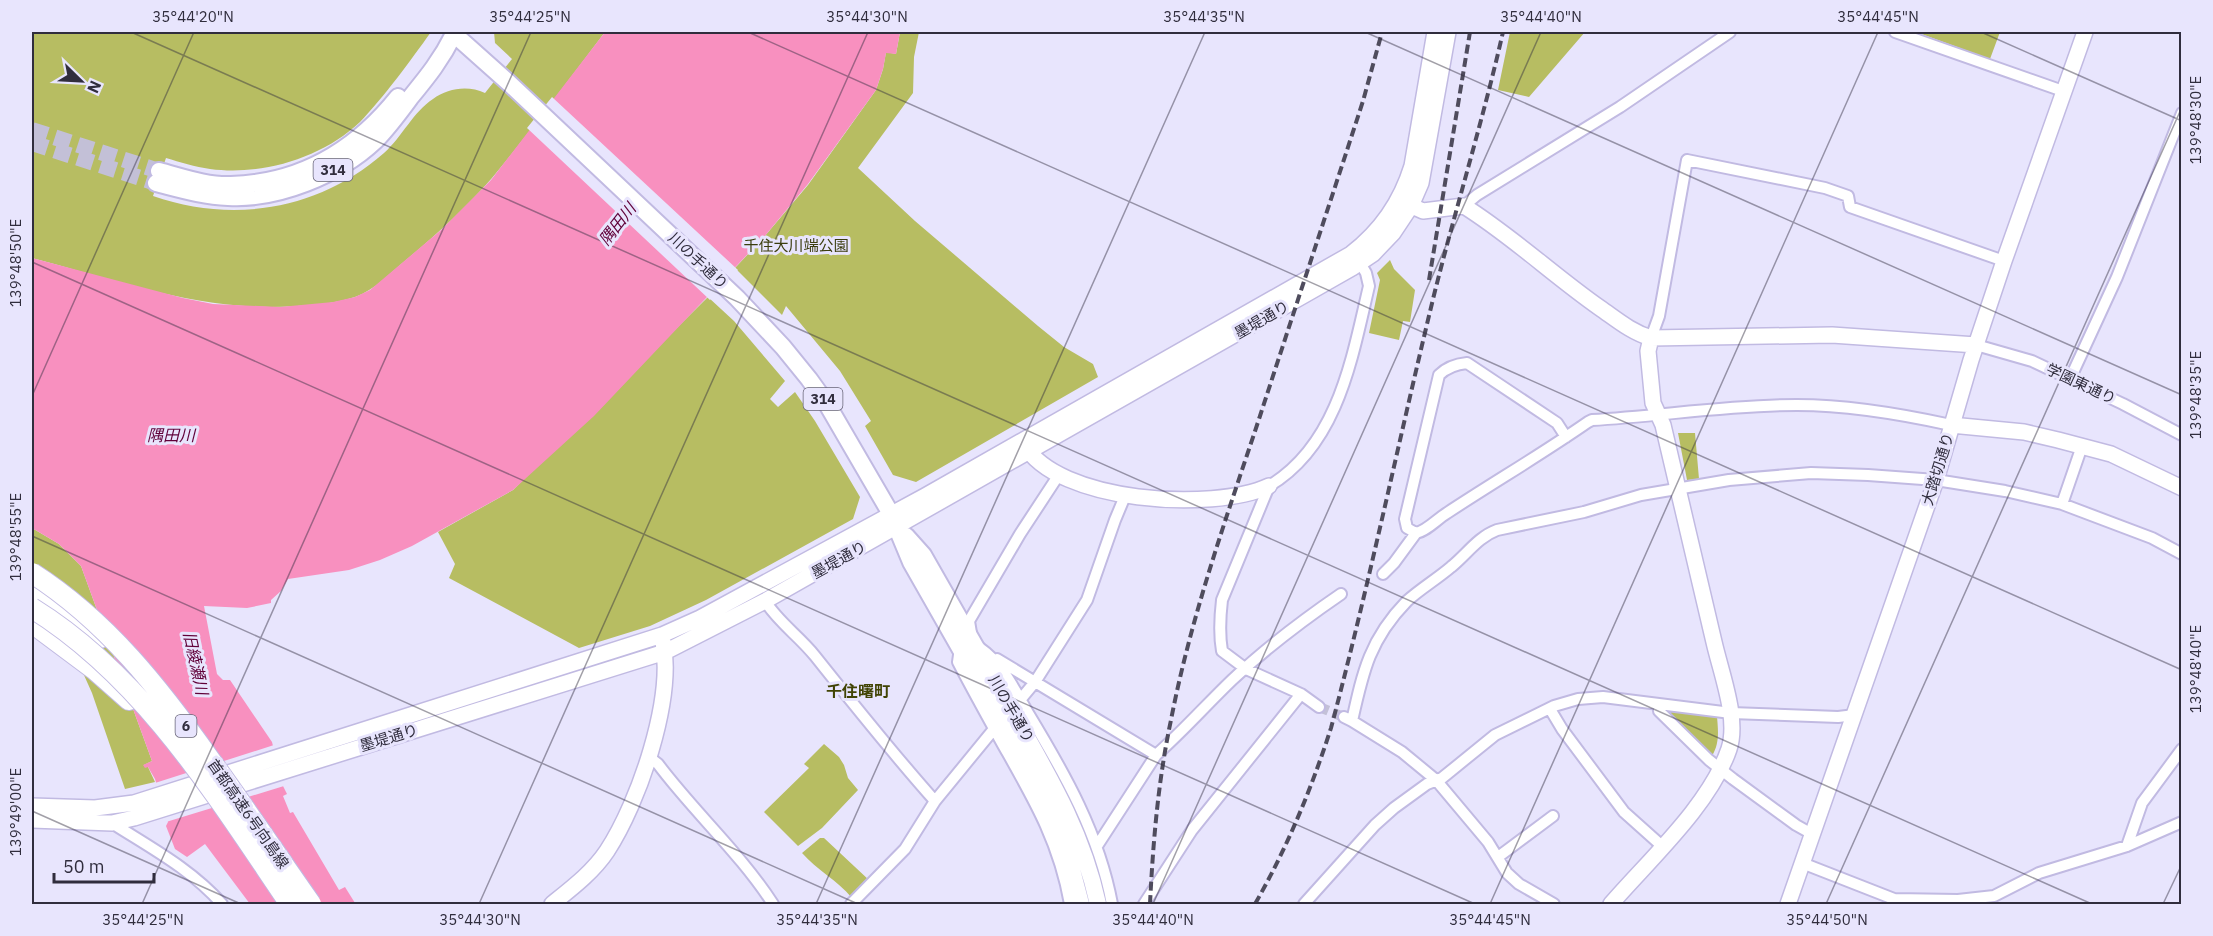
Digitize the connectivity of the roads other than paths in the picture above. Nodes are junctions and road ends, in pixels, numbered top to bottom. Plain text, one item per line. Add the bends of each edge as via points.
1 (1435, 32) edge
2 (1448, 32) edge
3 (1730, 32) edge
4 (1895, 32) edge
5 (2085, 32) edge
6 (455, 33) edge
7 (2063, 91) junction
8 (2181, 113) edge
9 (157, 177) tunnel mouth
10 (1405, 203) junction
11 (1464, 206) junction
12 (2004, 261) junction
13 (1360, 263) junction
14 (1651, 338) junction
15 (1976, 345) junction
16 (2070, 379) junction
17 (1659, 414) junction
18 (1951, 425) junction
19 (2181, 435) edge
20 (1566, 438) junction
21 (1025, 446) junction
22 (2082, 446) junction
23 (1058, 476) junction
24 (1936, 480) junction
25 (1269, 486) junction
26 (2181, 488) edge
27 (1678, 490) junction
28 (1125, 496) junction
29 (2062, 504) junction
30 (894, 520) junction
31 (1416, 533) junction
32 (2181, 554) edge
33 (32, 573) edge
34 (1383, 574) dead end
35 (32, 589) edge
36 (1341, 594) dead end
37 (765, 601) junction
38 (32, 608) edge
39 (32, 623) edge
40 (662, 635) junction
41 (966, 645) junction
42 (665, 652) junction
43 (994, 658) junction
44 (1246, 669) junction
45 (1035, 682) junction
46 (1301, 694) junction
47 (1006, 700) junction
48 (1659, 705) junction
49 (1319, 707) tunnel mouth
50 (1550, 709) junction
51 (175, 711) junction
52 (1731, 712) junction
53 (1855, 715) junction
54 (994, 729) junction
55 (2181, 748) edge
56 (1156, 755) junction
57 (649, 757) junction
58 (278, 766) junction
59 (1720, 769) junction
60 (202, 778) junction
61 (1436, 780) junction
62 (935, 801) junction
63 (160, 803) junction
64 (32, 806) edge
65 (1553, 816) dead end
66 (32, 820) edge
67 (2181, 822) edge
68 (112, 823) junction
69 (1812, 834) junction
70 (1097, 846) junction
71 (1662, 846) junction
72 (2127, 846) junction
73 (1498, 857) junction
74 (1802, 863) junction
75 (222, 904) edge
76 (290, 904) edge
77 (310, 904) edge
78 (552, 904) edge
79 (773, 904) edge
80 (851, 904) edge
81 (1070, 904) edge
82 (1081, 904) edge
83 (1098, 904) edge
84 (1112, 904) edge
85 (1144, 904) edge
86 (1304, 904) edge
87 (1554, 904) edge
88 (1611, 904) edge
89 (1788, 904) edge

1 - 10 main road, 墨堤通り
2 - 10 main road, 墨堤通り via 1425,169
3 - 11 street
4 - 7 street
5 - 7 main road, 大踏切通り
6 - 9 main road, 川の手通り / 314 via 434,52 366,133 334,156 298,174 230,185
6 - 30 main road, 川の手通り / 314 via 737,298 783,347 821,396
7 - 12 main road, 大踏切通り
8 - 16 street via 2117,277
10 - 11 main road via 1428,211
10 - 13 main road, 墨堤通り via 1382,245
10 - 21 main road, 墨堤通り via 1351,254
11 - 14 main road via 1585,298 1638,334
12 - 14 street via 1850,207 1848,196 1825,188 1687,160 1659,316
12 - 15 main road, 大踏切通り
13 - 21 main road, 墨堤通り
13 - 25 street via 1369,286 1343,387 1314,445
14 - 15 main road via 1832,335
14 - 17 main road via 1648,351 1653,403
15 - 16 street, 学園東通り via 2032,361
15 - 18 main road, 大踏切通り
16 - 19 street, 学園東通り
17 - 18 street via 1798,405 1905,415
17 - 20 street via 1592,420
17 - 27 main road
18 - 22 main road via 2024,432
18 - 24 main road, 大踏切通り
20 - 31 street
20 - 31 street via 1557,423 1467,363 1442,372 1405,519 1407,528
21 - 23 main road
21 - 30 main road, 墨堤通り
22 - 26 main road via 2111,454
22 - 29 street
23 - 28 main road
23 - 41 street via 969,621
24 - 27 street via 1811,474 1729,480
24 - 29 street
24 - 53 main road, 大踏切通り
25 - 28 main road via 1256,492 1210,499
25 - 44 street via 1222,600 1222,651
27 - 52 main road
27 - 61 street via 1641,495 1486,534 1408,601 1376,640 1348,719 1402,752
28 - 45 street via 1086,600
29 - 32 street via 2152,538
30 - 37 main road, 墨堤通り
30 - 40 main road, 墨堤通り
30 - 41 main road, 川の手通り / 314 via 911,562
31 - 34 street
33 - 51 highway, 首都高速6号向島線 / 6, bridge via 102,628
35 - 51 highway, bridge via 101,639
36 - 44 street via 1298,623
37 - 42 main road, 墨堤通り
37 - 62 street
38 - 60 highway, 首都高速6号向島線 / 6, bridge via 75,639 133,692 165,727
39 - 60 highway, bridge via 129,700
40 - 42 main road
40 - 58 main road, 墨堤通り
41 - 43 street
41 - 47 main road, 川の手通り / 314
41 - 54 street via 958,662
42 - 57 main road via 661,713
42 - 58 main road, 墨堤通り
43 - 45 street
43 - 47 street
44 - 46 street
44 - 56 street
45 - 47 street
45 - 56 street
46 - 49 street
46 - 85 street via 1192,830
47 - 70 street via 1078,801
47 - 82 main road, 川の手通り / 314 via 1057,823
47 - 83 main road, 川の手通り / 314 via 1071,818
48 - 50 street via 1603,697 1578,699
48 - 52 street
48 - 59 street via 1659,711
50 - 61 street via 1495,735
50 - 71 street via 1624,812
51 - 77 highway, 首都高速6号向島線 / 6, bridge
52 - 53 street
52 - 59 main road via 1729,749
53 - 69 main road, 大踏切通り
54 - 62 street
54 - 81 street via 1051,834
55 - 72 street via 2142,803
56 - 70 street
57 - 78 main road via 622,825 607,851 591,872
57 - 79 street via 736,855
58 - 63 main road, 墨堤通り, bridge
59 - 69 street
59 - 71 main road via 1700,803
60 - 76 highway, 首都高速6号向島線 / 6, bridge
61 - 73 street
61 - 86 street via 1394,808
62 - 80 street via 905,849
63 - 64 main road, 墨堤通り
63 - 68 main road, 墨堤通り
65 - 73 street
66 - 68 main road, 墨堤通り
67 - 72 street
68 - 75 street via 184,868
69 - 74 main road, 大踏切通り
70 - 84 street
71 - 88 main road
72 - 74 street via 2038,873 1994,896 1958,900 1894,899
73 - 87 street via 1519,884
74 - 89 main road, 大踏切通り

